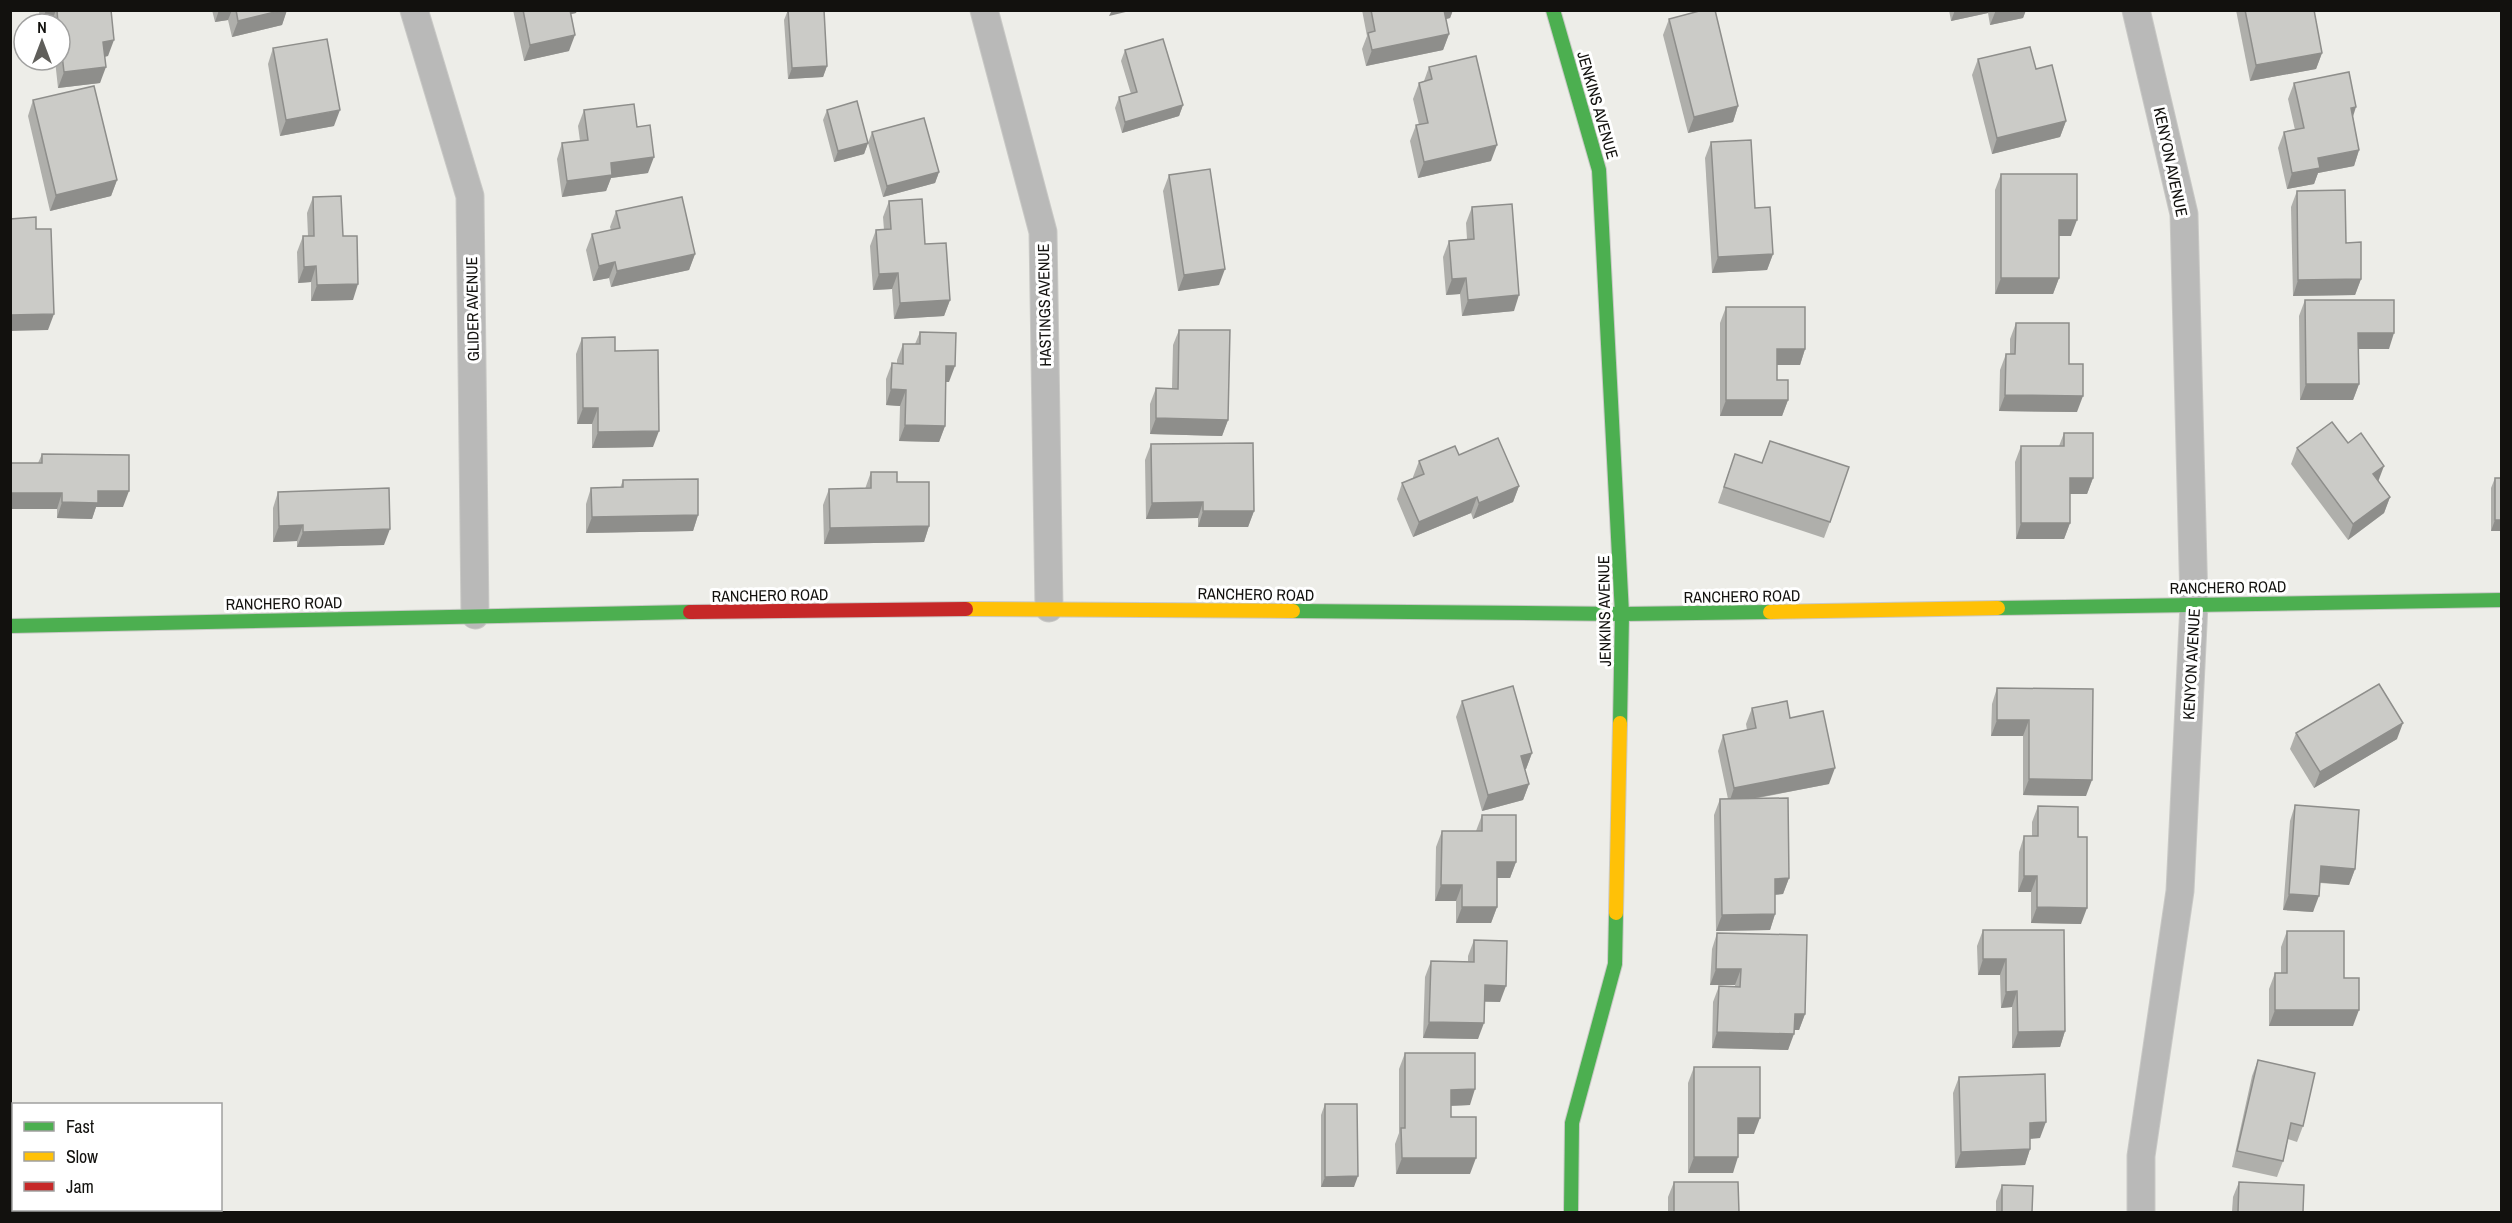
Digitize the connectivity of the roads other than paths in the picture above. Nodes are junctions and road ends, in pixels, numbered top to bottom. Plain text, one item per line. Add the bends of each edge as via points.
1 (414, 10) edge
2 (984, 10) edge
3 (1553, 10) edge
4 (2136, 10) edge
5 (2502, 600) edge
6 (2194, 604) junction
7 (1049, 608) junction
8 (1622, 614) junction
9 (475, 615) junction
10 (10, 626) edge
11 (1570, 1212) edge
12 (2141, 1212) edge

1 - 9 street, GLIDER AVENUE via 470,196
2 - 7 street, HASTINGS AVENUE via 1043,232
3 - 8 main road, JENKINS AVENUE via 1599,170
4 - 6 street, KENYON AVENUE via 2184,214
5 - 6 main road, RANCHERO ROAD
6 - 8 main road, RANCHERO ROAD
6 - 12 street, KENYON AVENUE via 2180,891 2141,1156
7 - 8 main road, RANCHERO ROAD
7 - 9 main road, RANCHERO ROAD
8 - 11 main road, JENKINS AVENUE via 1615,964 1572,1123
9 - 10 main road, RANCHERO ROAD

